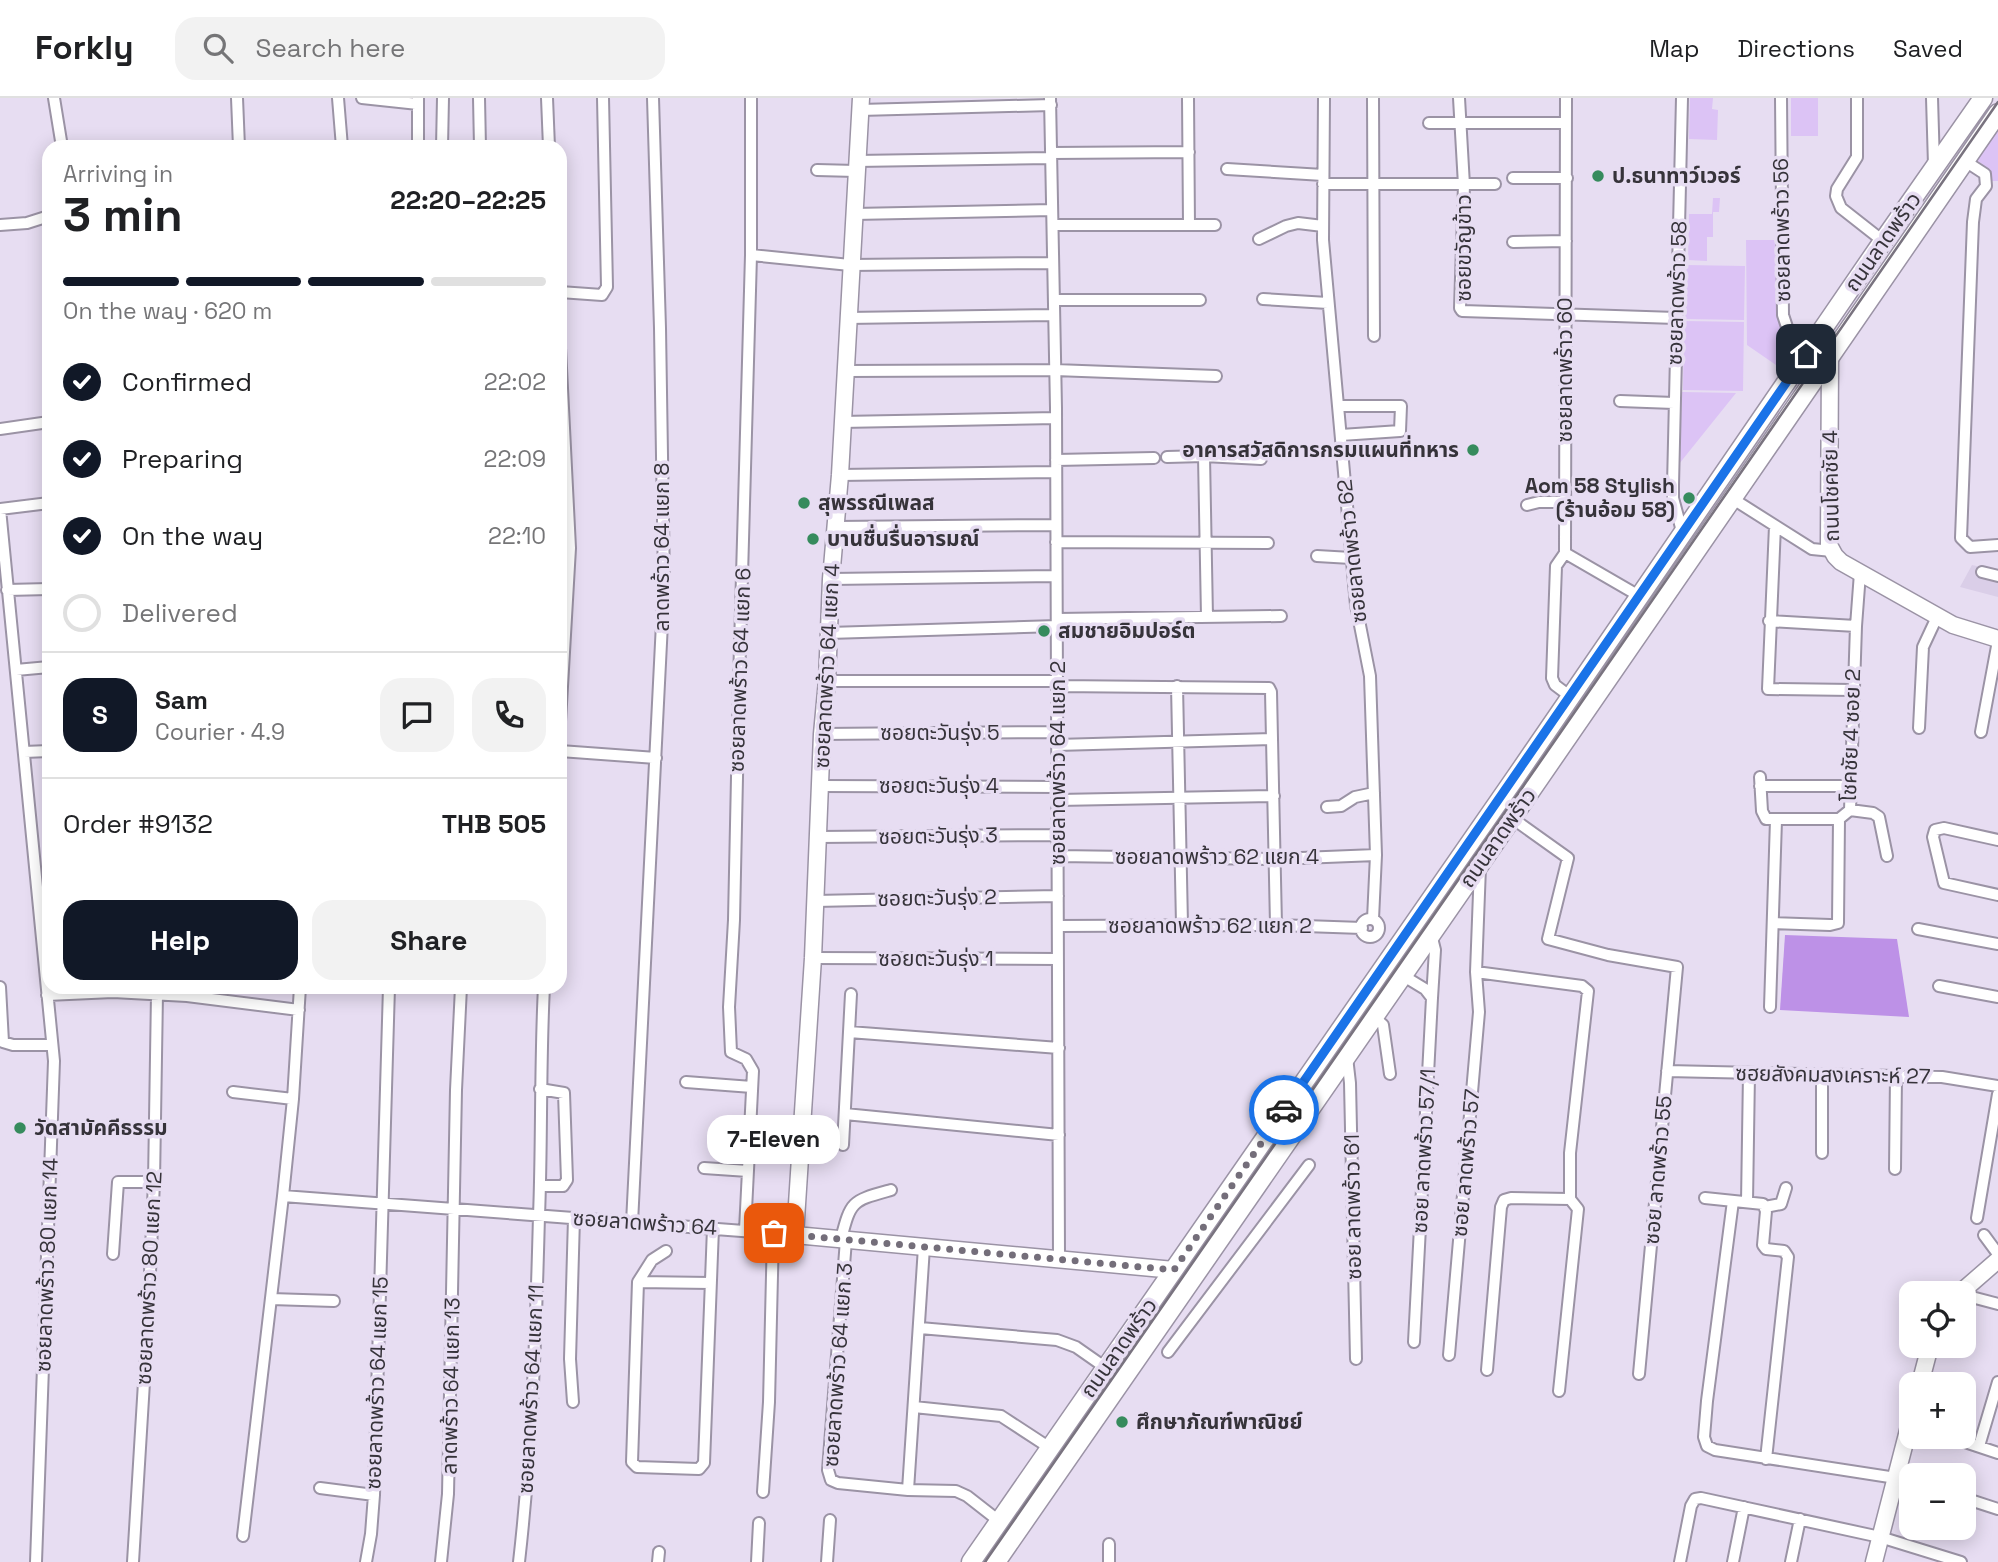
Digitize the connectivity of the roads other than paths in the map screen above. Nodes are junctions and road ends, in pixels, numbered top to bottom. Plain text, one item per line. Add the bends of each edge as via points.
1 (54, 98) edge
2 (237, 98) edge
3 (338, 98) edge
4 (362, 98) edge
5 (443, 98) edge
6 (479, 98) edge
7 (547, 98) edge
8 (603, 98) edge
9 (653, 98) edge
10 (751, 98) edge
11 (1188, 98) edge
12 (1324, 98) edge
13 (1373, 98) edge
14 (1459, 98) edge
15 (1566, 98) edge
16 (1682, 98) edge
17 (1781, 98) edge
18 (1857, 98) edge
19 (1932, 98) edge
20 (1983, 98) edge
21 (418, 101) edge
22 (1051, 102) edge
23 (860, 104) edge
24 (1998, 113) edge
25 (1429, 123) dead end
26 (1566, 123) junction
27 (1461, 124) junction
28 (61, 140) edge
29 (239, 140) edge
30 (341, 140) edge
31 (418, 140) edge
32 (442, 140) edge
33 (480, 140) edge
34 (549, 140) edge
35 (1189, 152) junction
36 (1051, 155) junction
37 (1965, 161) junction
38 (856, 166) junction
39 (1934, 168) junction
40 (1227, 169) dead end
41 (817, 170) dead end
42 (1513, 178) dead end
43 (1567, 178) junction
44 (1323, 179) junction
45 (1373, 184) junction
46 (1495, 184) dead end
47 (1464, 185) junction
48 (1052, 210) junction
49 (854, 214) junction
50 (42, 218) edge
51 (0, 225) edge
52 (1052, 225) junction
53 (1189, 225) junction
54 (1215, 225) dead end
55 (1323, 226) junction
56 (1259, 239) dead end
57 (1566, 241) junction
58 (1883, 241) junction
59 (1513, 242) dead end
60 (751, 255) junction
61 (1053, 263) junction
62 (850, 265) junction
63 (567, 292) edge
64 (1263, 299) dead end
65 (1054, 300) junction
66 (1200, 300) dead end
67 (1328, 303) junction
68 (1054, 315) junction
69 (1565, 316) junction
70 (847, 318) junction
71 (1676, 318) junction
72 (1374, 336) dead end
73 (1806, 354) junction
74 (1830, 358) junction
75 (1055, 370) junction
76 (846, 371) junction
77 (1216, 376) dead end
78 (1620, 401) dead end
79 (1674, 403) junction
80 (1339, 406) junction
81 (1056, 418) junction
82 (841, 422) junction
83 (42, 423) edge
84 (0, 429) edge
85 (1341, 435) junction
86 (1204, 456) junction
87 (1167, 457) dead end
88 (1154, 458) dead end
89 (1261, 459) dead end
90 (1056, 460) junction
91 (1056, 472) junction
92 (840, 475) junction
93 (567, 488) edge
94 (1733, 499) junction
95 (1566, 502) junction
96 (42, 504) edge
97 (1527, 505) dead end
98 (0, 509) edge
99 (1056, 525) junction
100 (1775, 526) junction
101 (836, 527) junction
102 (1683, 535) junction
103 (1056, 542) junction
104 (1207, 543) junction
105 (1268, 543) dead end
106 (1998, 545) edge
107 (1832, 551) junction
108 (1566, 553) junction
109 (1317, 556) dead end
110 (1352, 558) junction
111 (1982, 572) dead end
112 (1860, 573) junction
113 (1056, 576) junction
114 (1998, 576) edge
115 (831, 579) junction
116 (42, 589) edge
117 (7, 590) junction
118 (1640, 597) junction
119 (567, 600) edge
120 (1281, 616) dead end
121 (1207, 617) junction
122 (1937, 617) junction
123 (1769, 621) junction
124 (1057, 623) junction
125 (1856, 626) junction
126 (830, 633) junction
127 (1998, 640) edge
128 (42, 668) edge
129 (16, 670) junction
130 (827, 681) junction
131 (1057, 684) junction
132 (1177, 686) junction
133 (1853, 690) junction
134 (1571, 697) junction
135 (1919, 728) dead end
136 (1057, 732) junction
137 (1981, 732) dead end
138 (822, 734) junction
139 (1272, 739) junction
140 (1178, 742) junction
141 (1058, 745) junction
142 (42, 751) edge
143 (23, 752) junction
144 (567, 752) edge
145 (656, 758) junction
146 (821, 786) junction
147 (1851, 786) junction
148 (1058, 787) junction
149 (1374, 793) junction
150 (1274, 796) junction
151 (1179, 798) junction
152 (1058, 800) junction
153 (1497, 805) junction
154 (1327, 807) dead end
155 (1850, 810) junction
156 (1512, 818) junction
157 (1776, 820) junction
158 (1839, 820) junction
159 (1058, 835) junction
160 (818, 838) junction
161 (1998, 840) edge
162 (1376, 855) junction
163 (1058, 856) junction
164 (1887, 856) dead end
165 (1180, 859) junction
166 (1276, 859) junction
167 (1480, 864) junction
168 (1998, 895) edge
169 (1058, 897) junction
170 (42, 899) edge
171 (815, 901) junction
172 (1373, 919) junction
173 (1773, 923) junction
174 (1182, 925) junction
175 (1276, 925) junction
176 (1058, 926) junction
177 (1362, 928) junction
178 (1918, 929) dead end
179 (1377, 933) junction
180 (1431, 934) junction
181 (1998, 944) edge
182 (1398, 947) junction
183 (813, 958) junction
184 (1058, 959) junction
185 (1476, 972) junction
186 (1402, 975) junction
187 (1939, 986) dead end
188 (0, 987) edge
189 (69, 994) edge
190 (142, 994) edge
191 (167, 994) edge
192 (199, 994) edge
193 (300, 994) edge
194 (389, 994) edge
195 (461, 994) edge
196 (544, 994) edge
197 (851, 994) dead end
198 (47, 995) joint
199 (157, 995) junction
200 (1998, 997) edge
201 (1432, 998) junction
202 (1770, 1007) dead end
203 (299, 1010) junction
204 (1374, 1017) junction
205 (849, 1032) junction
206 (52, 1045) junction
207 (1059, 1048) junction
208 (1346, 1056) junction
209 (1667, 1071) junction
210 (1749, 1073) junction
211 (1390, 1074) dead end
212 (1822, 1075) junction
213 (1896, 1075) junction
214 (686, 1082) dead end
215 (1998, 1086) edge
216 (752, 1087) junction
217 (540, 1088) junction
218 (233, 1092) dead end
219 (1998, 1094) edge
220 (293, 1099) junction
221 (845, 1114) junction
222 (1059, 1135) junction
223 (843, 1145) dead end
224 (1822, 1153) dead end
225 (1309, 1165) dead end
226 (704, 1168) dead end
227 (1895, 1169) dead end
228 (748, 1171) junction
229 (154, 1182) junction
230 (540, 1186) junction
231 (1786, 1188) dead end
232 (891, 1190) dead end
233 (283, 1196) junction
234 (1705, 1198) dead end
235 (1570, 1199) junction
236 (1733, 1201) junction
237 (1747, 1202) junction
238 (382, 1204) junction
239 (1765, 1206) junction
240 (454, 1210) junction
241 (539, 1216) junction
242 (574, 1218) junction
243 (1977, 1218) dead end
244 (632, 1223) junction
245 (713, 1228) junction
246 (745, 1230) junction
247 (774, 1233) junction
248 (795, 1235) junction
249 (1984, 1235) dead end
250 (844, 1239) junction
251 (924, 1247) junction
252 (666, 1251) dead end
253 (113, 1254) dead end
254 (1998, 1254) edge
255 (1059, 1259) junction
256 (1998, 1260) edge
257 (1174, 1270) junction
258 (1191, 1280) junction
259 (1976, 1281) edge
260 (638, 1282) junction
261 (711, 1283) junction
262 (1976, 1298) edge
263 (271, 1299) junction
264 (334, 1301) dead end
265 (1998, 1304) edge
266 (920, 1328) junction
267 (1414, 1342) dead end
268 (1168, 1352) dead end
269 (1449, 1356) dead end
270 (1356, 1359) dead end
271 (1106, 1368) junction
272 (1487, 1370) dead end
273 (1639, 1374) dead end
274 (1998, 1382) edge
275 (1559, 1391) dead end
276 (573, 1402) dead end
277 (914, 1407) junction
278 (1976, 1445) edge
279 (1979, 1446) junction
280 (1050, 1448) junction
281 (1998, 1453) edge
282 (1766, 1459) junction
283 (1899, 1479) edge
284 (320, 1488) dead end
285 (908, 1490) junction
286 (1899, 1490) edge
287 (763, 1492) dead end
288 (374, 1495) junction
289 (1976, 1502) edge
290 (1744, 1507) junction
291 (1998, 1509) edge
292 (1800, 1519) junction
293 (830, 1520) dead end
294 (999, 1521) junction
295 (759, 1523) dead end
296 (243, 1536) dead end
297 (1881, 1536) junction
298 (1109, 1544) dead end
299 (36, 1562) edge
300 (132, 1562) edge
301 (366, 1562) edge
302 (441, 1562) edge
303 (519, 1562) edge
304 (757, 1562) edge
305 (827, 1562) edge
306 (971, 1562) edge
307 (996, 1562) edge
308 (1109, 1562) edge
309 (1680, 1562) edge
310 (1733, 1562) edge
311 (1791, 1562) edge
312 (1874, 1562) edge
313 (1961, 1562) edge

1 - 28 street
2 - 29 street
3 - 30 street
4 - 21 street
5 - 32 street
6 - 33 street
7 - 34 street
8 - 63 street via 607,288 602,295
9 - 145 street, ลาดพร้าว 64 แยก 8 via 664,583
10 - 60 street, ซอยลาดพร้าว 64 แยก 6
11 - 35 street
12 - 44 street, ซอยลาดพร้าว 62
13 - 45 street
14 - 27 street, ซอยขวัญข้าว
15 - 26 street, ซอยลาดพร้าว 60
16 - 71 street, ซอยลาดพร้าว 58
17 - 73 street, ซอยลาดพร้าว 56 via 1783,315 1788,333
18 - 58 street via 1857,157 1836,196 1841,208
19 - 39 street
20 - 39 main road, ถนนลาดพร้าว
21 - 31 street
22 - 23 street
22 - 36 street, ซอยลาดพร้าว 64 แยก 2
23 - 38 street, ซอยลาดพร้าว 64 แยก 4
24 - 37 main road, ถนนลาดพร้าว
25 - 27 street
26 - 27 street
26 - 43 street, ซอยลาดพร้าว 60
27 - 47 street, ซอยขวัญข้าว
35 - 36 street
35 - 53 street
36 - 38 street
36 - 48 street, ซอยลาดพร้าว 64 แยก 2
37 - 74 main road, ถนนลาดพร้าว
37 - 106 street via 1985,174 1986,186 1976,199 1973,222 1961,538 1970,547
38 - 41 street
38 - 49 street, ซอยลาดพร้าว 64 แยก 4
39 - 58 main road, ถนนลาดพร้าว
40 - 44 street
42 - 43 street
43 - 57 street, ซอยลาดพร้าว 60
44 - 45 street
44 - 55 street, ซอยลาดพร้าว 62
45 - 47 street
45 - 72 street
46 - 47 street
47 - 69 street, ซอยขวัญข้าว via 1462,311
48 - 49 street
48 - 52 street, ซอยลาดพร้าว 64 แยก 2
49 - 62 street, ซอยลาดพร้าว 64 แยก 4
50 - 51 street
52 - 53 street
52 - 61 street, ซอยลาดพร้าว 64 แยก 2
53 - 54 street
55 - 56 street via 1297,223
55 - 67 street, ซอยลาดพร้าว 62
57 - 59 street
57 - 69 street, ซอยลาดพร้าว 60
58 - 73 main road, ถนนลาดพร้าว
60 - 62 street
60 - 216 street, ซอยลาดพร้าว 64 แยก 6 via 729,1039 731,1052 746,1059 753,1070
61 - 62 street
61 - 65 street, ซอยลาดพร้าว 64 แยก 2
62 - 70 street, ซอยลาดพร้าว 64 แยก 4
64 - 67 street
65 - 66 street
65 - 68 street, ซอยลาดพร้าว 64 แยก 2
67 - 80 street, ซอยลาดพร้าว 62
68 - 70 street
68 - 75 street, ซอยลาดพร้าว 64 แยก 2
69 - 71 street, ซอยขวัญข้าว
69 - 95 street, ซอยลาดพร้าว 60
70 - 76 street, ซอยลาดพร้าว 64 แยก 4
71 - 79 street, ซอยลาดพร้าว 58
73 - 102 main road, ถนนลาดพร้าว
74 - 94 main road, ถนนลาดพร้าว
74 - 107 street, ถนนโชคชัย 4
75 - 76 street
75 - 77 street
75 - 81 street, ซอยลาดพร้าว 64 แยก 2
76 - 82 street, ซอยลาดพร้าว 64 แยก 4
78 - 79 street
79 - 102 street, ซอยลาดพร้าว 58 via 1673,498
80 - 85 street, ซอยลาดพร้าว 62
80 - 85 street via 1401,406 1400,431
81 - 82 street
81 - 90 street, ซอยลาดพร้าว 64 แยก 2
82 - 92 street, ซอยลาดพร้าว 64 แยก 4
83 - 84 street
85 - 110 street, ซอยลาดพร้าว 62
86 - 87 street
86 - 89 street
86 - 104 street
88 - 90 street
90 - 91 street, ซอยลาดพร้าว 64 แยก 2
91 - 92 street
91 - 99 street, ซอยลาดพร้าว 64 แยก 2
92 - 101 street, ซอยลาดพร้าว 64 แยก 4
93 - 119 street
94 - 100 street
94 - 156 main road, ถนนลาดพร้าว
95 - 97 street
95 - 108 street, ซอยลาดพร้าว 60
96 - 98 street
98 - 117 street, ซอยลาดพร้าว 80 แยก 14
99 - 101 street
99 - 103 street, ซอยลาดพร้าว 64 แยก 2
100 - 107 street via 1812,549
100 - 123 street
101 - 115 street, ซอยลาดพร้าว 64 แยก 4
102 - 118 main road, ถนนลาดพร้าว
103 - 104 street
103 - 113 street, ซอยลาดพร้าว 64 แยก 2
104 - 105 street
104 - 121 street
107 - 112 street, ถนนโชคชัย 4 via 1840,562
108 - 118 street
108 - 134 street, ซอยลาดพร้าว 60 via 1556,566 1552,678
109 - 110 street
110 - 149 street, ซอยลาดพร้าว 62 via 1370,676
111 - 114 street
112 - 122 street, ถนนโชคชัย 4
112 - 125 street, โชคชัย 4 ซอย 2
113 - 115 street
113 - 124 street, ซอยลาดพร้าว 64 แยก 2
115 - 126 street, ซอยลาดพร้าว 64 แยก 4
116 - 117 street
117 - 129 street, ซอยลาดพร้าว 80 แยก 14
118 - 134 main road, ถนนลาดพร้าว
120 - 121 street
121 - 124 street
122 - 127 street, ถนนโชคชัย 4
122 - 135 street via 1923,646
123 - 125 street
123 - 133 street via 1768,689
124 - 126 street
124 - 131 street, ซอยลาดพร้าว 64 แยก 2
125 - 133 street, โชคชัย 4 ซอย 2
126 - 130 street, ซอยลาดพร้าว 64 แยก 4
127 - 137 street
128 - 129 street
129 - 143 street, ซอยลาดพร้าว 80 แยก 14
130 - 131 street
130 - 138 street, ซอยลาดพร้าว 64 แยก 4
131 - 132 street
131 - 136 street, ซอยลาดพร้าว 64 แยก 2
132 - 139 street via 1269,688
132 - 140 street
133 - 147 street, โชคชัย 4 ซอย 2
134 - 153 main road, ถนนลาดพร้าว
136 - 138 street, ซอยตะวันรุ่ง 5
136 - 141 street, ซอยลาดพร้าว 64 แยก 2
138 - 146 street, ซอยลาดพร้าว 64 แยก 4
139 - 140 street
139 - 150 street
140 - 141 street
140 - 151 street
141 - 148 street, ซอยลาดพร้าว 64 แยก 2
142 - 143 street
143 - 170 street, ซอยลาดพร้าว 80 แยก 14
144 - 145 street
145 - 244 street, ลาดพร้าว 64 แยก 8
146 - 148 street, ซอยตะวันรุ่ง 4
146 - 160 street, ซอยลาดพร้าว 64 แยก 4
147 - 155 street, โชคชัย 4 ซอย 2
147 - 157 street via 1760,782 1764,816
148 - 152 street, ซอยลาดพร้าว 64 แยก 2
149 - 154 street
149 - 162 street, ซอยลาดพร้าว 62
150 - 151 street
150 - 166 street
151 - 152 street
151 - 165 street
152 - 159 street, ซอยลาดพร้าว 64 แยก 2
153 - 156 main road
153 - 182 main road, ถนนลาดพร้าว
155 - 158 street, โชคชัย 4 ซอย 2
155 - 164 street via 1879,817
156 - 167 main road, ถนนลาดพร้าว
156 - 209 street, ซอย ลาดพร้าว 55 via 1568,858 1548,939 1677,967
157 - 158 street, โชคชัย 4 ซอย 2
157 - 173 street
158 - 173 street via 1838,923
159 - 160 street, ซอยตะวันรุ่ง 3
159 - 163 street, ซอยลาดพร้าว 64 แยก 2
160 - 171 street, ซอยลาดพร้าว 64 แยก 4
161 - 168 street via 1944,828 1935,830 1933,837 1944,883
162 - 166 street, ซอยลาดพร้าว 62 แยก 4
162 - 172 street, ซอยลาดพร้าว 62
163 - 165 street, ซอยลาดพร้าว 62 แยก 4
163 - 169 street, ซอยลาดพร้าว 64 แยก 2
165 - 166 street, ซอยลาดพร้าว 62 แยก 4
165 - 174 street
166 - 175 street
167 - 180 main road, ถนนลาดพร้าว
167 - 185 street, ซอย ลาดพร้าว 57
169 - 171 street, ซอยตะวันรุ่ง 2
169 - 176 street, ซอยลาดพร้าว 64 แยก 2
171 - 183 street, ซอยลาดพร้าว 64 แยก 4
172 - 177 street via 1365,921
172 - 179 street, ซอยลาดพร้าว 62 via 1379,925
173 - 202 street
174 - 175 street, ซอยลาดพร้าว 62 แยก 2
174 - 176 street, ซอยลาดพร้าว 62 แยก 2
175 - 177 street, ซอยลาดพร้าว 62 แยก 2
176 - 184 street, ซอยลาดพร้าว 64 แยก 2
177 - 179 street via 1366,935
178 - 181 street
179 - 182 street
180 - 186 main road, ถนนลาดพร้าว
180 - 201 street, ซอย ลาดพร้าว 57/1 via 1435,950
182 - 257 main road, ถนนลาดพร้าว
183 - 184 street, ซอยตะวันรุ่ง 1
183 - 248 street, ซอยลาดพร้าว 64 แยก 4
184 - 207 street, ซอยลาดพร้าว 64 แยก 2
185 - 235 street via 1582,986 1588,991 1570,1153
185 - 269 street, ซอย ลาดพร้าว 57 via 1479,1012
186 - 201 street
186 - 204 main road, ถนนลาดพร้าว
187 - 200 street
188 - 206 street via 3,1042
189 - 198 street
190 - 199 street
191 - 199 street
192 - 203 street
193 - 203 street
194 - 238 street, ซอยลาดพร้าว 64 แยก 15
195 - 240 street, ลาดพร้าว 64 แยก 13
196 - 217 street, ซอยลาดพร้าว 64 แยก 11
197 - 205 street
198 - 206 street, ซอยลาดพร้าว 80 แยก 14
199 - 229 street, ซอยลาดพร้าว 80 แยก 12
201 - 267 street, ซอย ลาดพร้าว 57/1
203 - 220 street
204 - 208 main road, ถนนลาดพร้าว
204 - 211 street via 1383,1025
205 - 207 street
205 - 221 street
206 - 299 street, ซอยลาดพร้าว 80 แยก 14
207 - 222 street, ซอยลาดพร้าว 64 แยก 2
208 - 258 main road, ถนนลาดพร้าว
208 - 270 street, ซอย ลาดพร้าว 61
209 - 210 street, ซฮยสังคมสงเคราะห์ 27
209 - 273 street, ซอย ลาดพร้าว 55
210 - 212 street, ซฮยสังคมสงเคราะห์ 27
210 - 237 street
212 - 213 street, ซฮยสังคมสงเคราะห์ 27
212 - 224 street
213 - 215 street, ซฮยสังคมสงเคราะห์ 27
213 - 227 street
214 - 216 street
216 - 228 street, ซอยลาดพร้าว 64 แยก 6
217 - 230 street, ซอยลาดพร้าว 64 แยก 11
217 - 230 street via 564,1093 567,1180 563,1186
218 - 220 street
219 - 243 street
220 - 233 street
221 - 222 street
221 - 223 street
222 - 255 street, ซอยลาดพร้าว 64 แยก 2
225 - 268 street
226 - 228 street
228 - 246 street, ซอยลาดพร้าว 64 แยก 6
229 - 253 street via 118,1182
229 - 300 street, ซอยลาดพร้าว 80 แยก 12
230 - 241 street, ซอยลาดพร้าว 64 แยก 11
231 - 239 street via 1781,1204
232 - 250 street, ซอยลาดพร้าว 64 แยก 3 via 856,1202 848,1210
233 - 238 street, ซอยลาดพร้าว 64
233 - 263 street
234 - 236 street
235 - 272 street, ซอย ลาดพร้าว 57 via 1504,1200
235 - 275 street via 1578,1209
236 - 237 street
236 - 282 street via 1704,1437 1707,1446 1715,1450
237 - 239 street
238 - 240 street, ซอยลาดพร้าว 64
238 - 288 street, ซอยลาดพร้าว 64 แยก 15
239 - 282 street via 1763,1245 1784,1251 1788,1257
240 - 241 street, ซอยลาดพร้าว 64
240 - 302 street, ลาดพร้าว 64 แยก 13 via 448,1494
241 - 242 street, ซอยลาดพร้าว 64
241 - 303 street, ซอยลาดพร้าว 64 แยก 11 via 529,1475
242 - 244 street, ซอยลาดพร้าว 64
242 - 276 street
244 - 245 street, ซอยลาดพร้าว 64
245 - 246 street, ซอยลาดพร้าว 64
245 - 261 street
246 - 247 street, ซอยลาดพร้าว 64
247 - 248 street, ซอยลาดพร้าว 64
247 - 287 street
248 - 250 street, ซอยลาดพร้าว 64
249 - 254 street
250 - 251 street, ซอยลาดพร้าว 64
250 - 285 street, ซอยลาดพร้าว 64 แยก 3 via 828,1470 831,1480 838,1483
251 - 255 street, ซอยลาดพร้าว 64
251 - 266 street
252 - 260 street via 652,1261
255 - 257 street, ซอยลาดพร้าว 64
256 - 259 street
257 - 258 main road
257 - 271 main road, ถนนลาดพร้าว
258 - 307 main road, ถนนลาดพร้าว
260 - 261 street
260 - 261 street via 632,1462 637,1467 699,1469 704,1463
262 - 265 street
263 - 264 street
263 - 296 street
266 - 271 street via 1057,1340
266 - 277 street
271 - 280 main road, ถนนลาดพร้าว
274 - 279 street
277 - 280 street via 1001,1416
277 - 285 street
278 - 279 street
279 - 281 street
280 - 294 main road, ถนนลาดพร้าว
282 - 283 street
284 - 288 street
285 - 294 street, ซอยลาดพร้าว 64 แยก 3 via 956,1491
286 - 297 street
288 - 301 street, ซอยลาดพร้าว 64 แยก 15
289 - 291 street
290 - 292 street
290 - 309 street via 1695,1499
290 - 310 street
292 - 297 street
292 - 311 street
293 - 305 street
294 - 306 main road, ถนนลาดพร้าว
295 - 304 street
297 - 312 street
297 - 313 street
298 - 308 street

